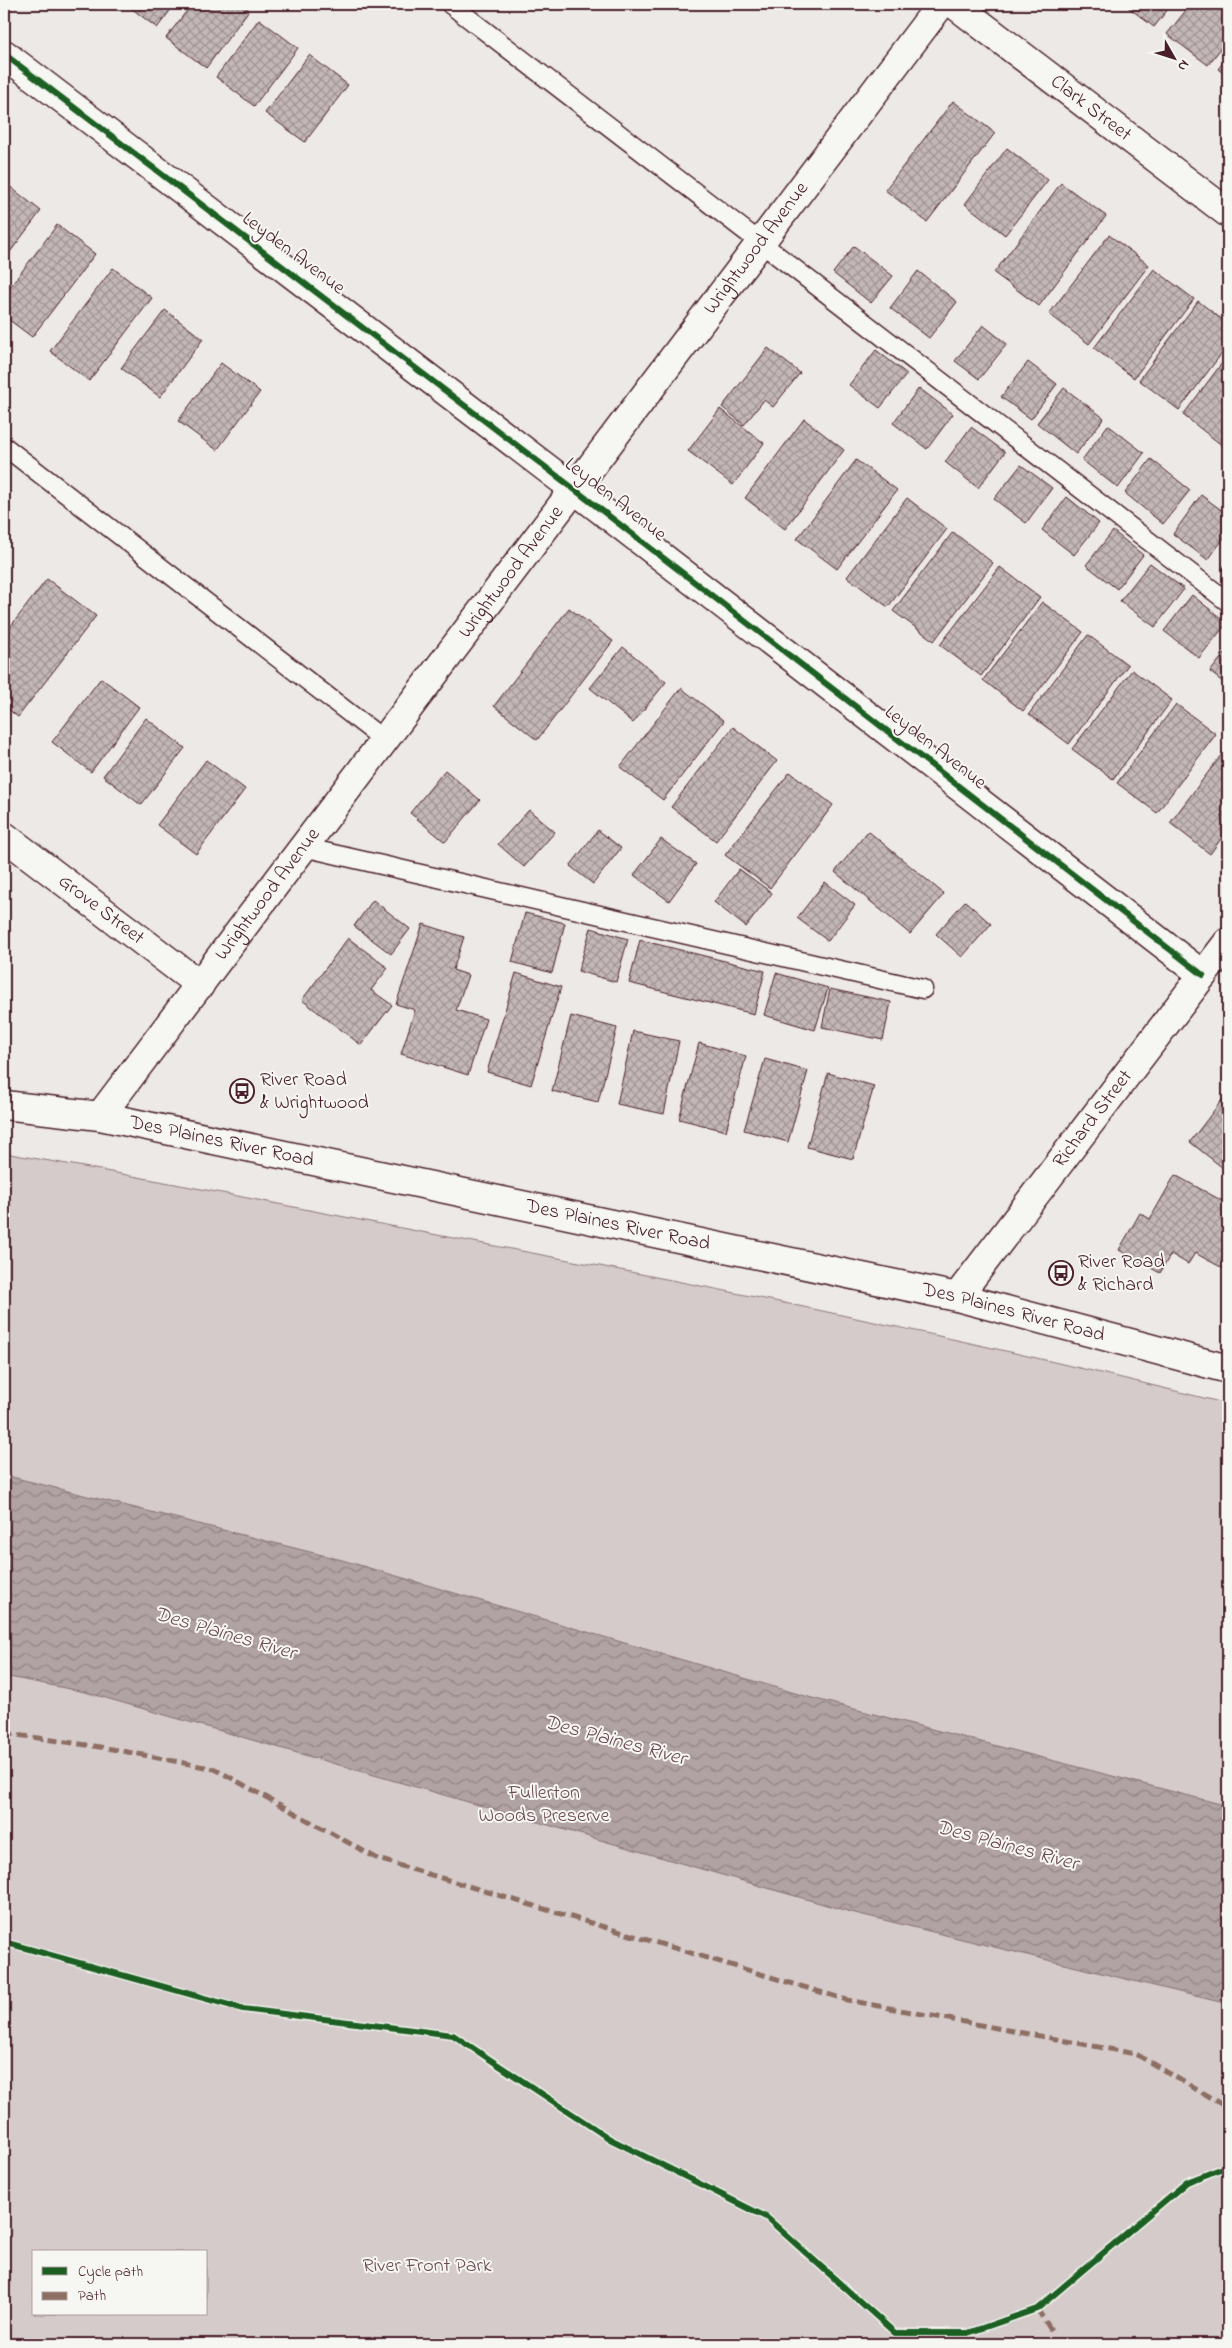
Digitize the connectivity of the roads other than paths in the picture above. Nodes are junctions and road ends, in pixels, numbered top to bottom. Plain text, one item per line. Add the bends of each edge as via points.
1 (450, 4) edge
2 (941, 4) edge
3 (954, 4) edge
4 (4, 54) edge
5 (1228, 213) edge
6 (760, 242) junction
7 (4, 446) edge
8 (574, 489) junction
9 (1228, 602) edge
10 (384, 740) junction
11 (4, 836) edge
12 (303, 847) junction
13 (1228, 942) edge
14 (1203, 975) junction
15 (200, 985) junction
16 (923, 989) dead end
17 (4, 1105) edge
18 (100, 1116) junction
19 (957, 1297) junction
20 (1228, 1370) edge

1 - 6 lane
2 - 6 street, Wrightwood Avenue
3 - 5 street, Clark Street
4 - 8 street, Leyden Avenue
6 - 8 street, Wrightwood Avenue
6 - 9 lane
7 - 10 lane
8 - 10 street, Wrightwood Avenue
8 - 14 street, Leyden Avenue
10 - 12 street, Wrightwood Avenue
11 - 15 street, Grove Street
12 - 15 street, Wrightwood Avenue
12 - 16 lane
13 - 14 street, Richard Street
14 - 19 street, Richard Street
15 - 18 street, Wrightwood Avenue
17 - 18 street, Des Plaines River Road
18 - 19 street, Des Plaines River Road
19 - 20 street, Des Plaines River Road

